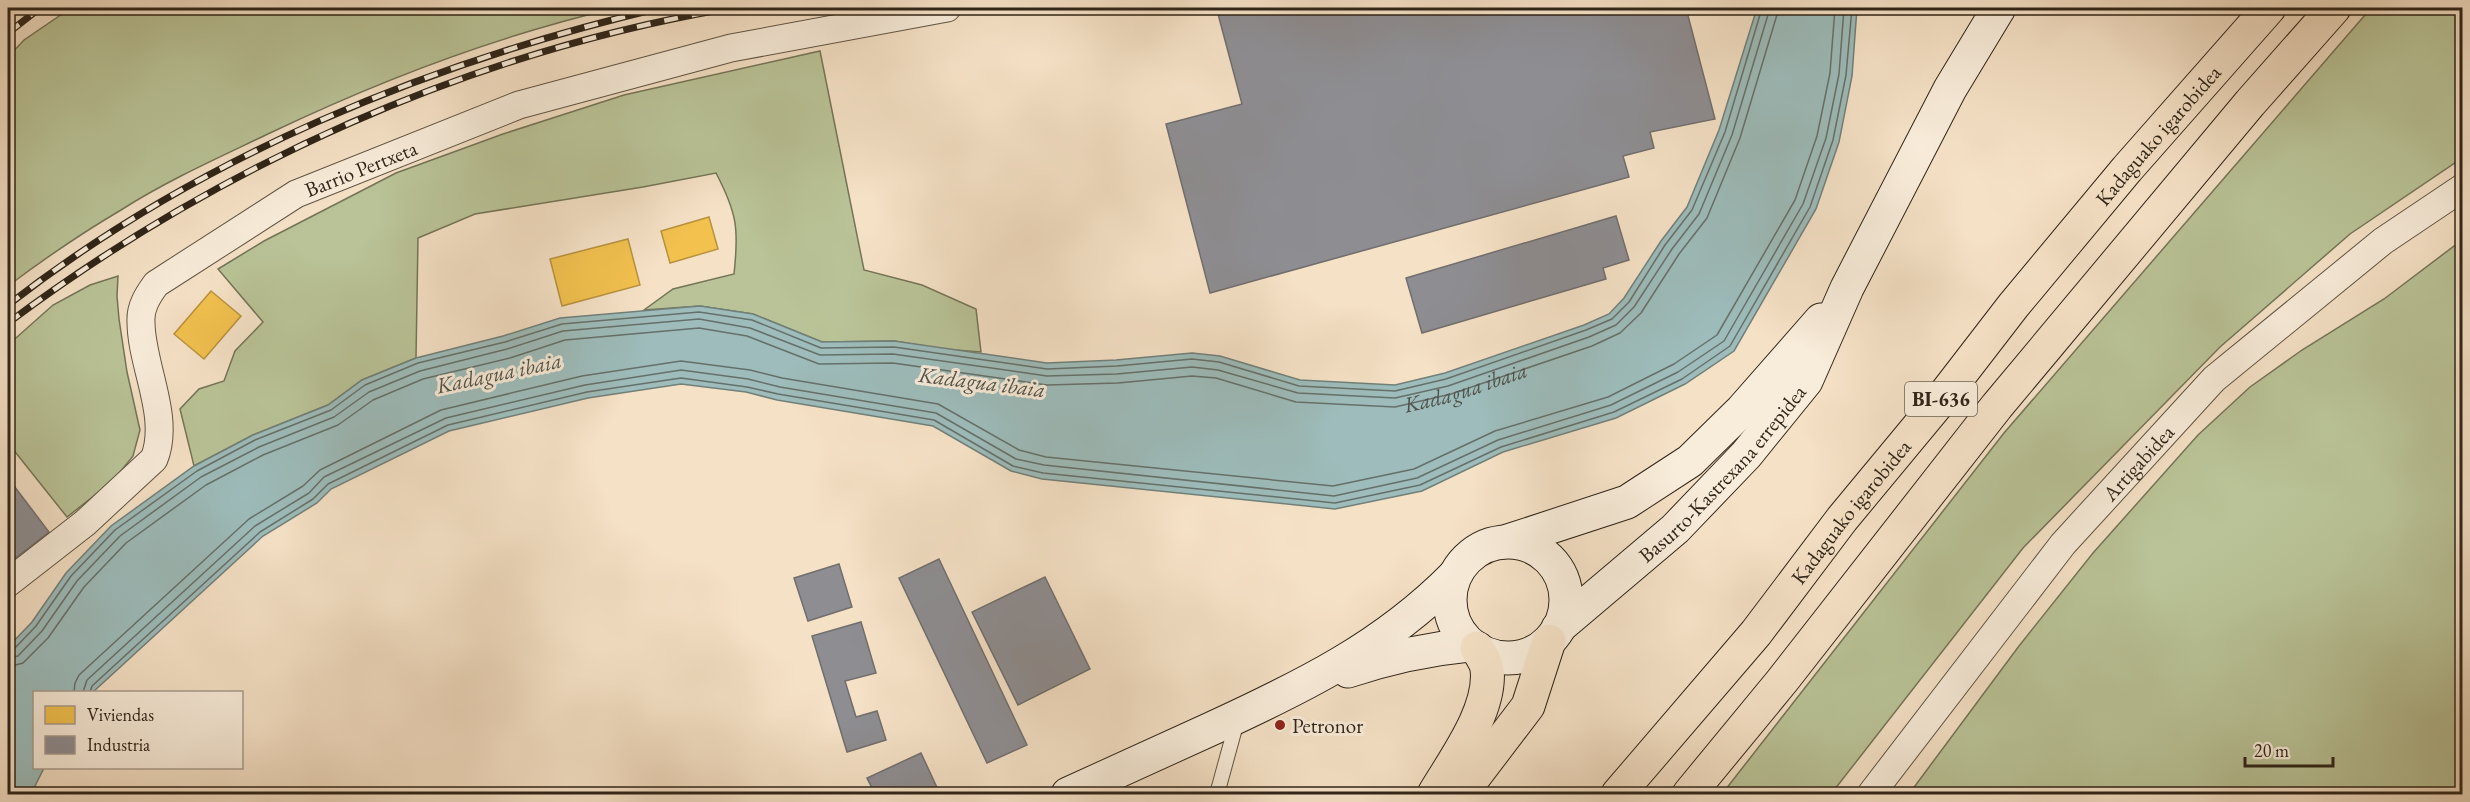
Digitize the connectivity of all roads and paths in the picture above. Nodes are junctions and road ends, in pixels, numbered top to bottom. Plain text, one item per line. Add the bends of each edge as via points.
1 (947, 8) edge
2 (2269, 8) edge
3 (2334, 8) edge
4 (1994, 12) edge
5 (2463, 189) edge
6 (1847, 288) junction
7 (1508, 541) junction
8 (1454, 576) junction
9 (8, 583) edge
10 (1554, 634) junction
11 (1473, 646) junction
12 (1298, 688) junction
13 (1239, 716) junction
14 (1068, 795) edge
15 (1217, 795) edge
16 (1434, 795) edge
17 (1461, 795) edge
18 (1618, 795) edge
19 (1689, 795) edge
20 (1871, 795) edge

1 - 9 street, Barrio Pertxeta via 730,48 519,105 296,194 156,284 144,304 140,322 157,411 158,450 154,459 85,523
2 - 18 highway, Kadaguako igarobidea / BI-636 via 2013,306 1756,633
3 - 19 highway, BI-636 via 1997,406
4 - 6 street, Basurto-Kastrexana errepidea
5 - 20 street, Artigabidea via 2383,241 2214,379 2063,544
6 - 7 street, Basurto-Kastrexana errepidea via 1742,410 1690,461 1627,502
6 - 10 street, Basurto-Kastrexana errepidea via 1806,381 1746,455 1675,529
7 - 8 street via 1473,552
7 - 10 street via 1543,552 1556,566 1566,598 1564,614
8 - 11 street via 1452,618
8 - 12 street via 1424,606 1365,649
10 - 11 street via 1535,651 1518,657 1484,653
10 - 17 highway via 1528,706
11 - 12 street via 1434,649 1371,663
11 - 16 highway via 1487,666 1483,706
12 - 13 street
13 - 14 street
13 - 15 lane

